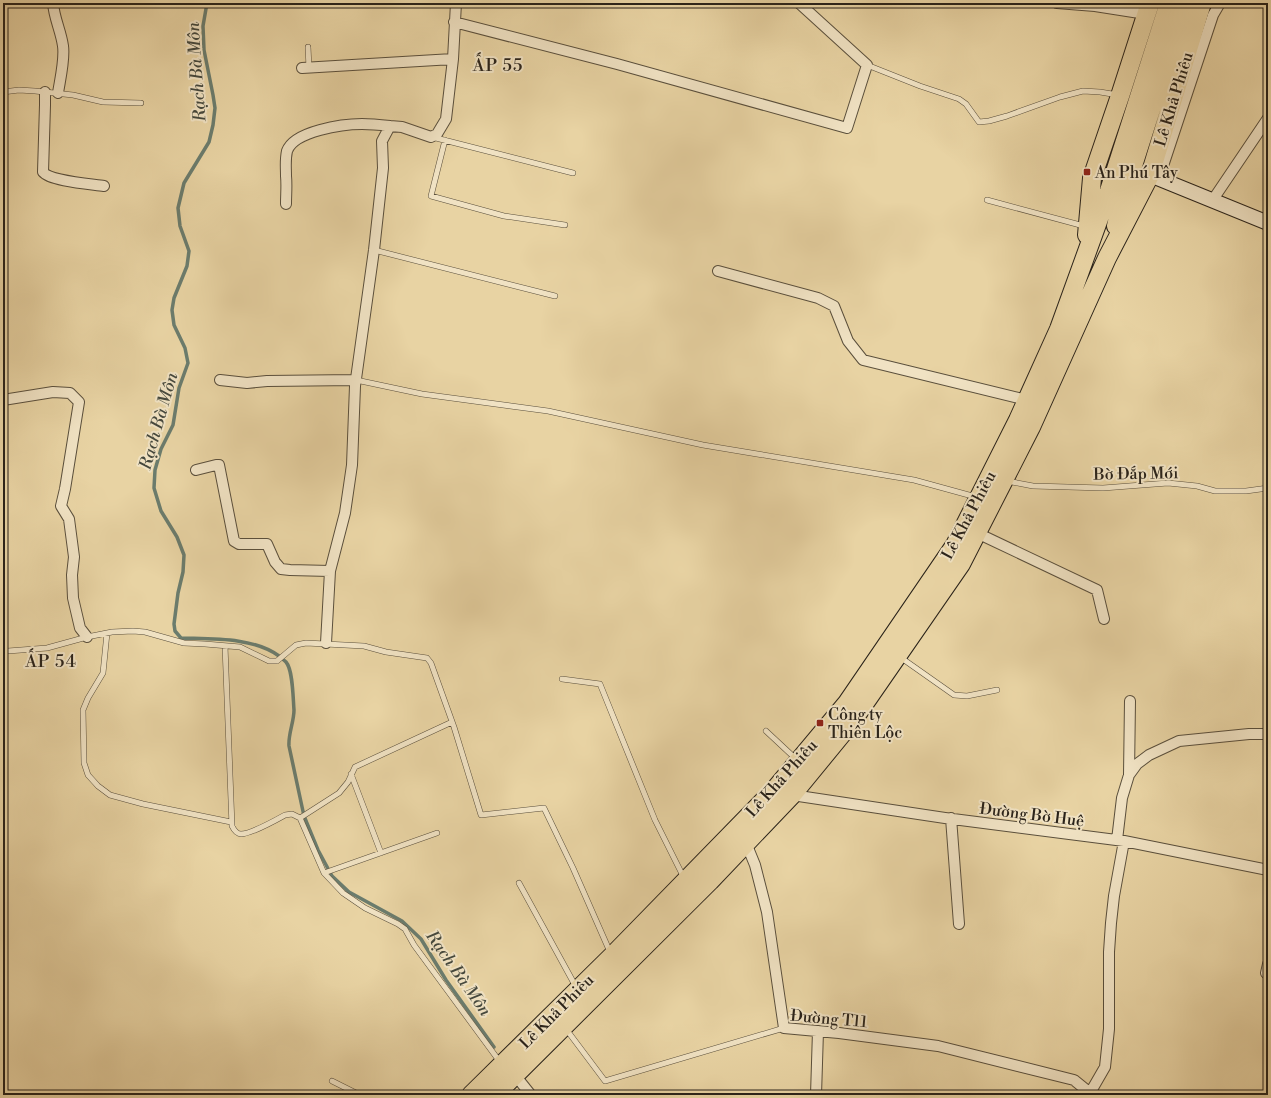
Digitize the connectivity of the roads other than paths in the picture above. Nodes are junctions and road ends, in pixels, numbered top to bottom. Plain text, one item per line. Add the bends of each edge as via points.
1 (53, 3) edge
2 (456, 3) edge
3 (799, 3) edge
4 (1057, 3) edge
5 (1169, 3) edge
6 (1185, 3) edge
7 (1202, 3) edge
8 (1220, 3) edge
9 (1148, 9) edge
10 (454, 22) junction
11 (308, 47) dead end
12 (453, 59) junction
13 (867, 65) junction
14 (306, 68) joint
15 (3, 92) edge
16 (45, 92) junction
17 (58, 93) junction
18 (1120, 96) junction
19 (141, 103) dead end
20 (1268, 118) edge
21 (390, 126) junction
22 (431, 137) junction
23 (445, 140) junction
24 (573, 173) dead end
25 (1154, 177) junction
26 (104, 186) dead end
27 (1116, 194) junction
28 (987, 200) dead end
29 (1212, 201) junction
30 (286, 204) dead end
31 (1268, 223) edge
32 (564, 225) dead end
33 (1087, 226) junction
34 (374, 250) junction
35 (1086, 254) junction
36 (1107, 258) junction
37 (718, 271) dead end
38 (555, 296) dead end
39 (220, 380) dead end
40 (356, 380) junction
41 (3, 400) edge
42 (1028, 400) junction
43 (196, 470) dead end
44 (1004, 480) junction
45 (1268, 488) edge
46 (979, 498) junction
47 (977, 533) junction
48 (330, 571) junction
49 (1104, 620) dead end
50 (107, 633) junction
51 (87, 637) junction
52 (326, 643) junction
53 (225, 646) junction
54 (3, 649) edge
55 (897, 656) junction
56 (562, 678) dead end
57 (998, 690) dead end
58 (1130, 701) dead end
59 (452, 722) junction
60 (766, 731) dead end
61 (1268, 734) edge
62 (798, 761) junction
63 (351, 774) junction
64 (1129, 775) junction
65 (792, 795) junction
66 (300, 817) junction
67 (951, 818) junction
68 (231, 822) junction
69 (437, 833) dead end
70 (1120, 840) junction
71 (746, 843) junction
72 (382, 853) junction
73 (1268, 870) edge
74 (324, 873) junction
75 (686, 880) junction
76 (519, 883) dead end
77 (959, 924) dead end
78 (612, 956) junction
79 (577, 989) junction
80 (564, 1026) junction
81 (784, 1028) junction
82 (818, 1031) junction
83 (508, 1070) junction
84 (332, 1081) dead end
85 (1091, 1094) edge
86 (360, 1095) edge
87 (471, 1095) edge
88 (495, 1095) edge
89 (531, 1095) edge
90 (816, 1095) edge

1 - 17 street via 63,48
2 - 10 street
3 - 13 street
4 - 9 street
5 - 27 highway
6 - 27 highway
7 - 25 highway, Lê Khả Phiêu
8 - 25 street via 1213,15
9 - 18 highway, Lê Khả Phiêu
10 - 12 street
10 - 13 street via 848,128
11 - 14 lane
12 - 14 street
12 - 22 street via 446,119 437,134
13 - 18 lane via 959,99 966,104 979,122 1007,116 1083,91
15 - 16 lane
16 - 17 lane
16 - 26 street via 45,176
17 - 19 lane via 103,102
18 - 33 highway, Lê Khả Phiêu via 1092,178
20 - 29 street
21 - 22 street via 402,127
21 - 30 street via 362,124 330,128 305,135 292,143 287,151 285,166
21 - 34 street via 382,141 383,168
22 - 23 lane
23 - 24 lane
23 - 32 lane via 431,196 504,216
25 - 29 street
25 - 36 highway, Lê Khả Phiêu
27 - 35 highway, Lê Khả Phiêu
27 - 36 highway, Lê Khả Phiêu
28 - 33 lane
29 - 31 street
33 - 35 highway, Lê Khả Phiêu
34 - 38 lane
34 - 40 street
35 - 42 highway, Lê Khả Phiêu via 1059,329
36 - 44 highway, Lê Khả Phiêu via 1031,427
37 - 42 street via 818,298 834,306 848,341 863,360
39 - 40 street via 247,383
40 - 46 lane via 422,394 548,411 703,445 914,480
40 - 48 street via 352,465 345,513
41 - 51 street via 64,392 70,393 79,402 61,506 70,526 74,557 73,598 80,628
42 - 46 highway, Lê Khả Phiêu
43 - 48 street via 216,464 219,466 234,541 239,544 268,545 281,569
44 - 45 lane, Bờ Đắp Mới via 1033,486 1103,488 1168,483 1215,491
44 - 47 highway, Lê Khả Phiêu
46 - 62 highway, Lê Khả Phiêu via 955,545 847,703
47 - 49 street via 1096,590
47 - 55 highway, Lê Khả Phiêu via 961,564
48 - 52 street
50 - 51 lane
50 - 53 lane via 139,631 184,643
50 - 68 lane via 103,673 83,710 84,763 88,775 110,795
51 - 54 lane via 47,648
52 - 53 lane via 296,645 277,661 269,662 240,647
52 - 59 lane via 364,646 427,658
53 - 68 lane
55 - 57 lane via 954,695 967,696
55 - 65 highway, Lê Khả Phiêu via 850,723
56 - 75 lane via 600,684 655,820
58 - 64 street
59 - 63 lane via 354,767
59 - 78 lane via 481,815 544,808
60 - 62 lane
61 - 64 street via 1179,741 1149,755 1137,764
62 - 75 highway, Lê Khả Phiêu via 776,788
63 - 66 lane via 339,793
63 - 72 lane
64 - 70 street via 1122,798
65 - 67 street, Đường Bờ Huệ
65 - 71 highway, Lê Khả Phiêu
66 - 68 lane via 285,815 240,834
66 - 74 lane
67 - 70 street, Đường Bờ Huệ
67 - 77 street
69 - 72 lane
70 - 73 street, Đường Bờ Huệ
70 - 85 street via 1109,952 1109,1029 1105,1067
71 - 80 highway, Lê Khả Phiêu
71 - 81 street via 755,865 767,912
72 - 74 lane
74 - 83 lane via 343,893 405,929 414,946
75 - 78 highway, Lê Khả Phiêu
76 - 79 lane
78 - 79 highway, Lê Khả Phiêu
79 - 83 highway, Lê Khả Phiêu
80 - 81 lane, Đường T11 via 605,1081
80 - 83 highway, Lê Khả Phiêu
81 - 82 street, Đường T11
82 - 85 street, Đường T11 via 938,1046 1074,1080
82 - 90 street
83 - 87 highway, Lê Khả Phiêu
83 - 88 highway, Lê Khả Phiêu
83 - 89 street
84 - 86 lane

